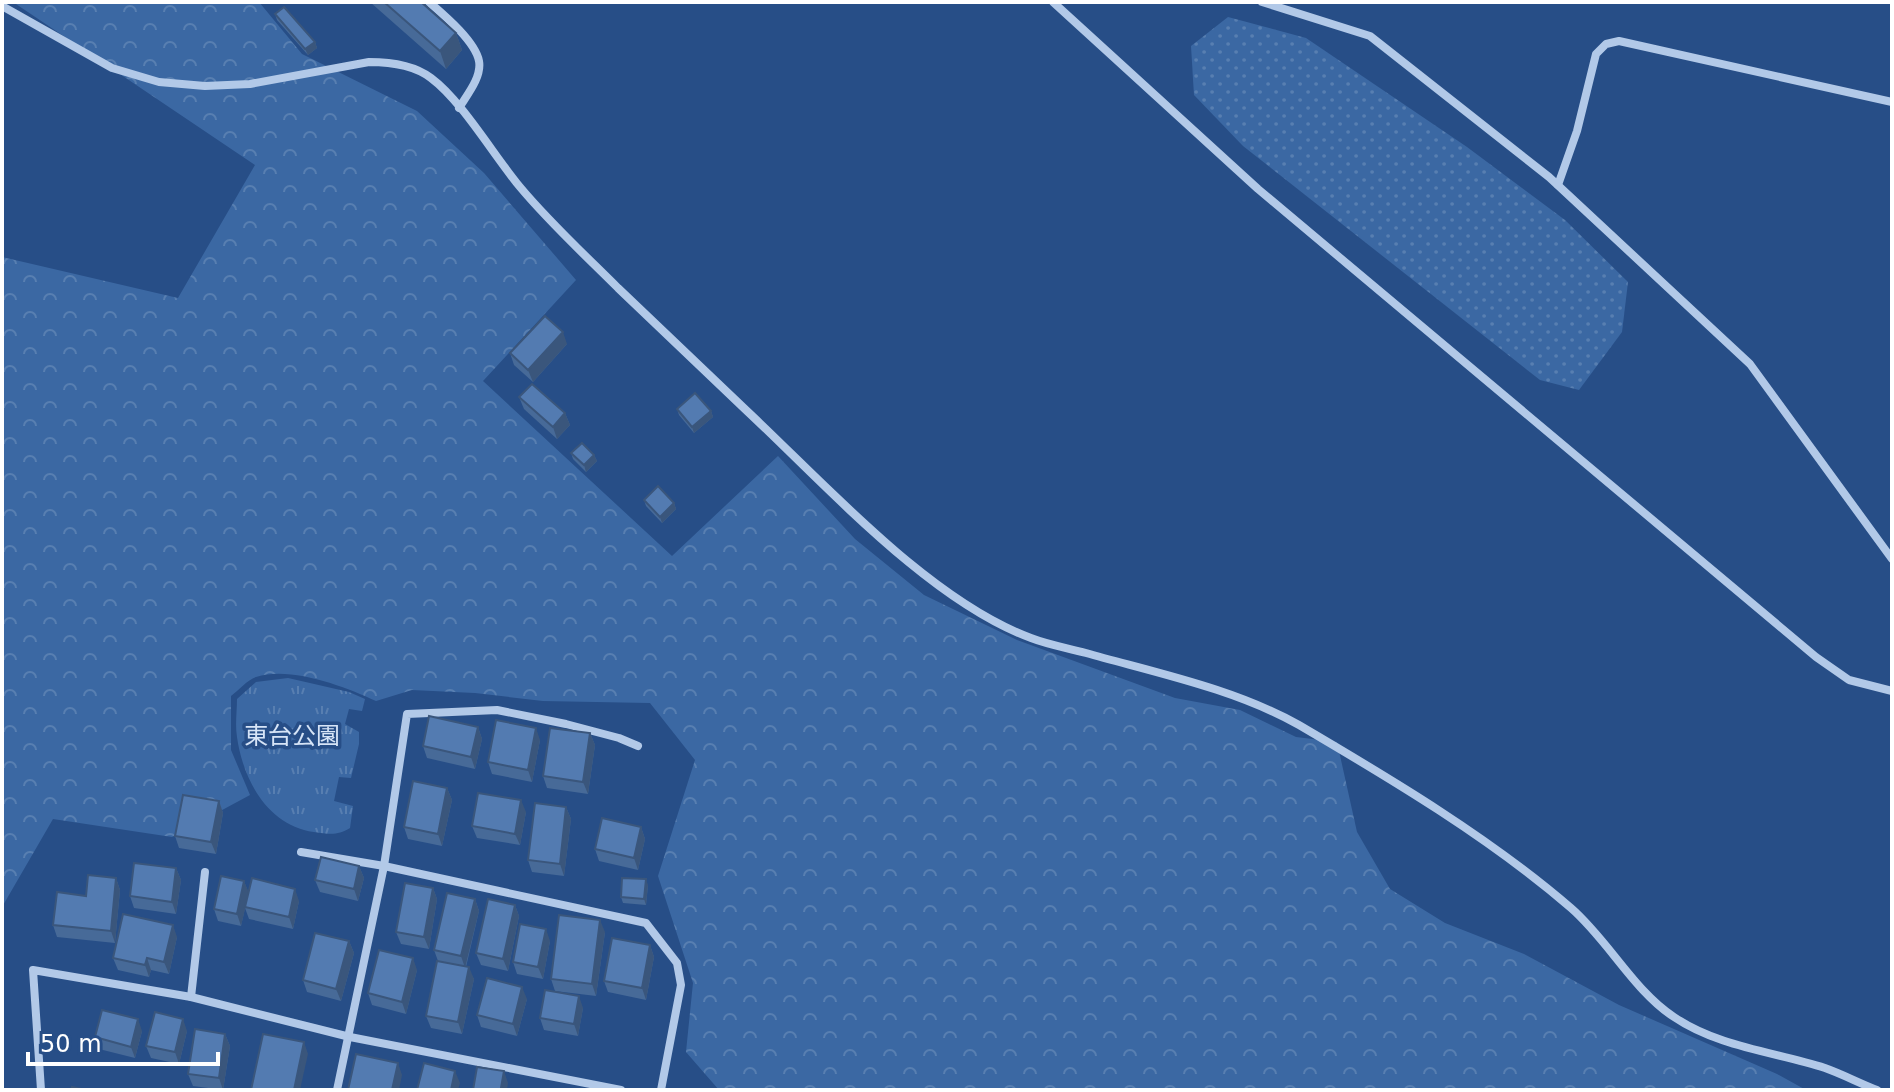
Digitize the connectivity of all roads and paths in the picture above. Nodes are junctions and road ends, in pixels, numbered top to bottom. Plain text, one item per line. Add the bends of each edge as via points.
1 (429, 2) edge
2 (1053, 2) edge
3 (1262, 2) edge
4 (2, 6) edge
5 (1892, 102) edge
6 (459, 108) junction
7 (1558, 185) junction
8 (1892, 559) edge
9 (1892, 691) edge
10 (638, 746) dead end
11 (301, 852) dead end
12 (384, 866) junction
13 (205, 872) dead end
14 (191, 997) junction
15 (350, 1037) junction
16 (41, 1090) edge
17 (337, 1090) edge
18 (621, 1090) edge
19 (661, 1090) edge
20 (1877, 1090) edge

1 - 6 street via 454,25 480,63 474,86
2 - 9 street via 1258,189 1816,657 1849,680
3 - 7 street via 1370,36
4 - 6 street via 112,68 159,82 250,84 386,62 418,70
5 - 7 street via 1639,43 1606,44 1596,54
6 - 20 street via 521,189 589,259 871,528 966,605 1031,638 1224,694 1296,724 1407,791 1542,884 1598,934 1651,998 1674,1017 1700,1031 1824,1068
7 - 8 street via 1750,364
10 - 12 street via 497,710 407,714
11 - 12 street
12 - 15 street
12 - 19 street via 646,923 677,963 681,985
13 - 14 street
14 - 15 street
14 - 16 street via 33,970
15 - 17 street
15 - 18 street

